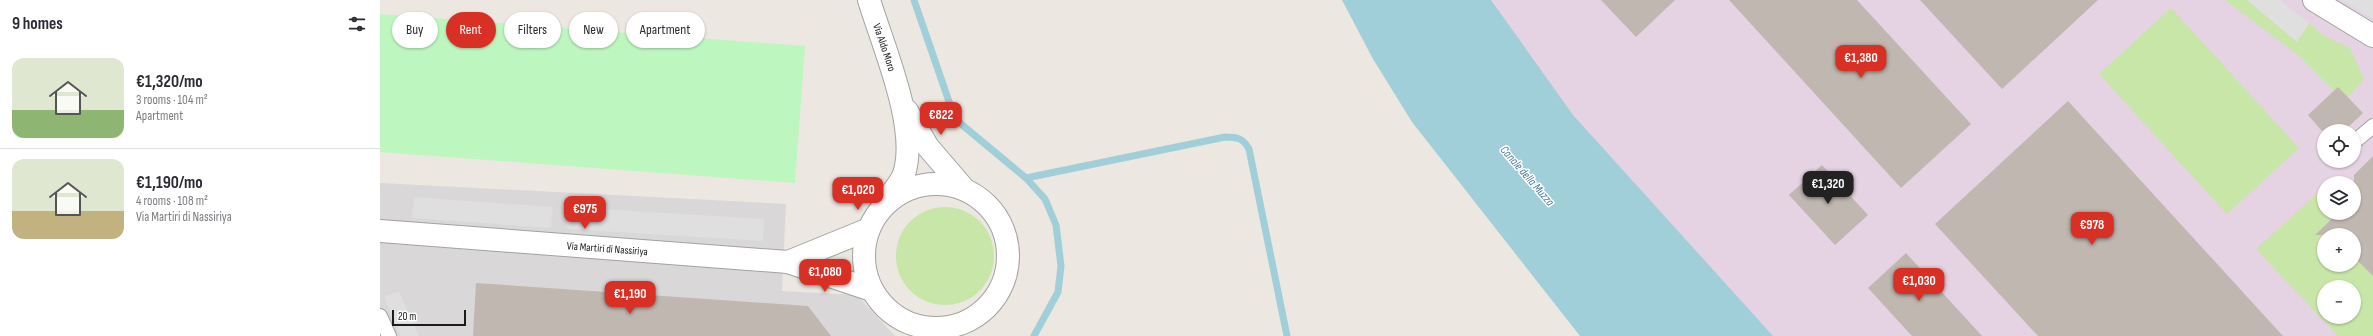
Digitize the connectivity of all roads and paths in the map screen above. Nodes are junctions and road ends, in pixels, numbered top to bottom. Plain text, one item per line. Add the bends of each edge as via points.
1 (869, 0) edge
2 (2314, 0) edge
3 (2373, 36) edge
4 (899, 96) junction
5 (2373, 126) edge
6 (2361, 136) edge
7 (964, 189) junction
8 (883, 206) junction
9 (869, 229) junction
10 (380, 231) edge
11 (788, 262) junction
12 (872, 290) junction
13 (990, 305) junction
14 (380, 316) edge
15 (905, 328) edge
16 (389, 336) edge
17 (969, 336) edge

1 - 4 street, Via Aldo Moro
2 - 3 street
4 - 7 street, Via Aldo Moro via 928,147
4 - 8 street, Via Aldo Moro via 908,151 904,175
5 - 6 lane
7 - 8 street, Via Aldo Moro via 935,184 912,187
7 - 13 street, Via Aldo Moro via 989,207 1004,233 1008,248 1006,271
8 - 9 street, Via Aldo Moro
9 - 11 street, Via Martiri di Nassiriya
9 - 12 street, Via Aldo Moro via 864,244 864,260 866,276
10 - 11 street, Via Martiri di Nassiriya
11 - 12 street, Via Martiri di Nassiriya
12 - 15 street, Via Aldo Moro via 884,307
13 - 15 street, Via Aldo Moro via 967,321 954,326
13 - 17 street, Via Aldo Moro
14 - 16 lane

